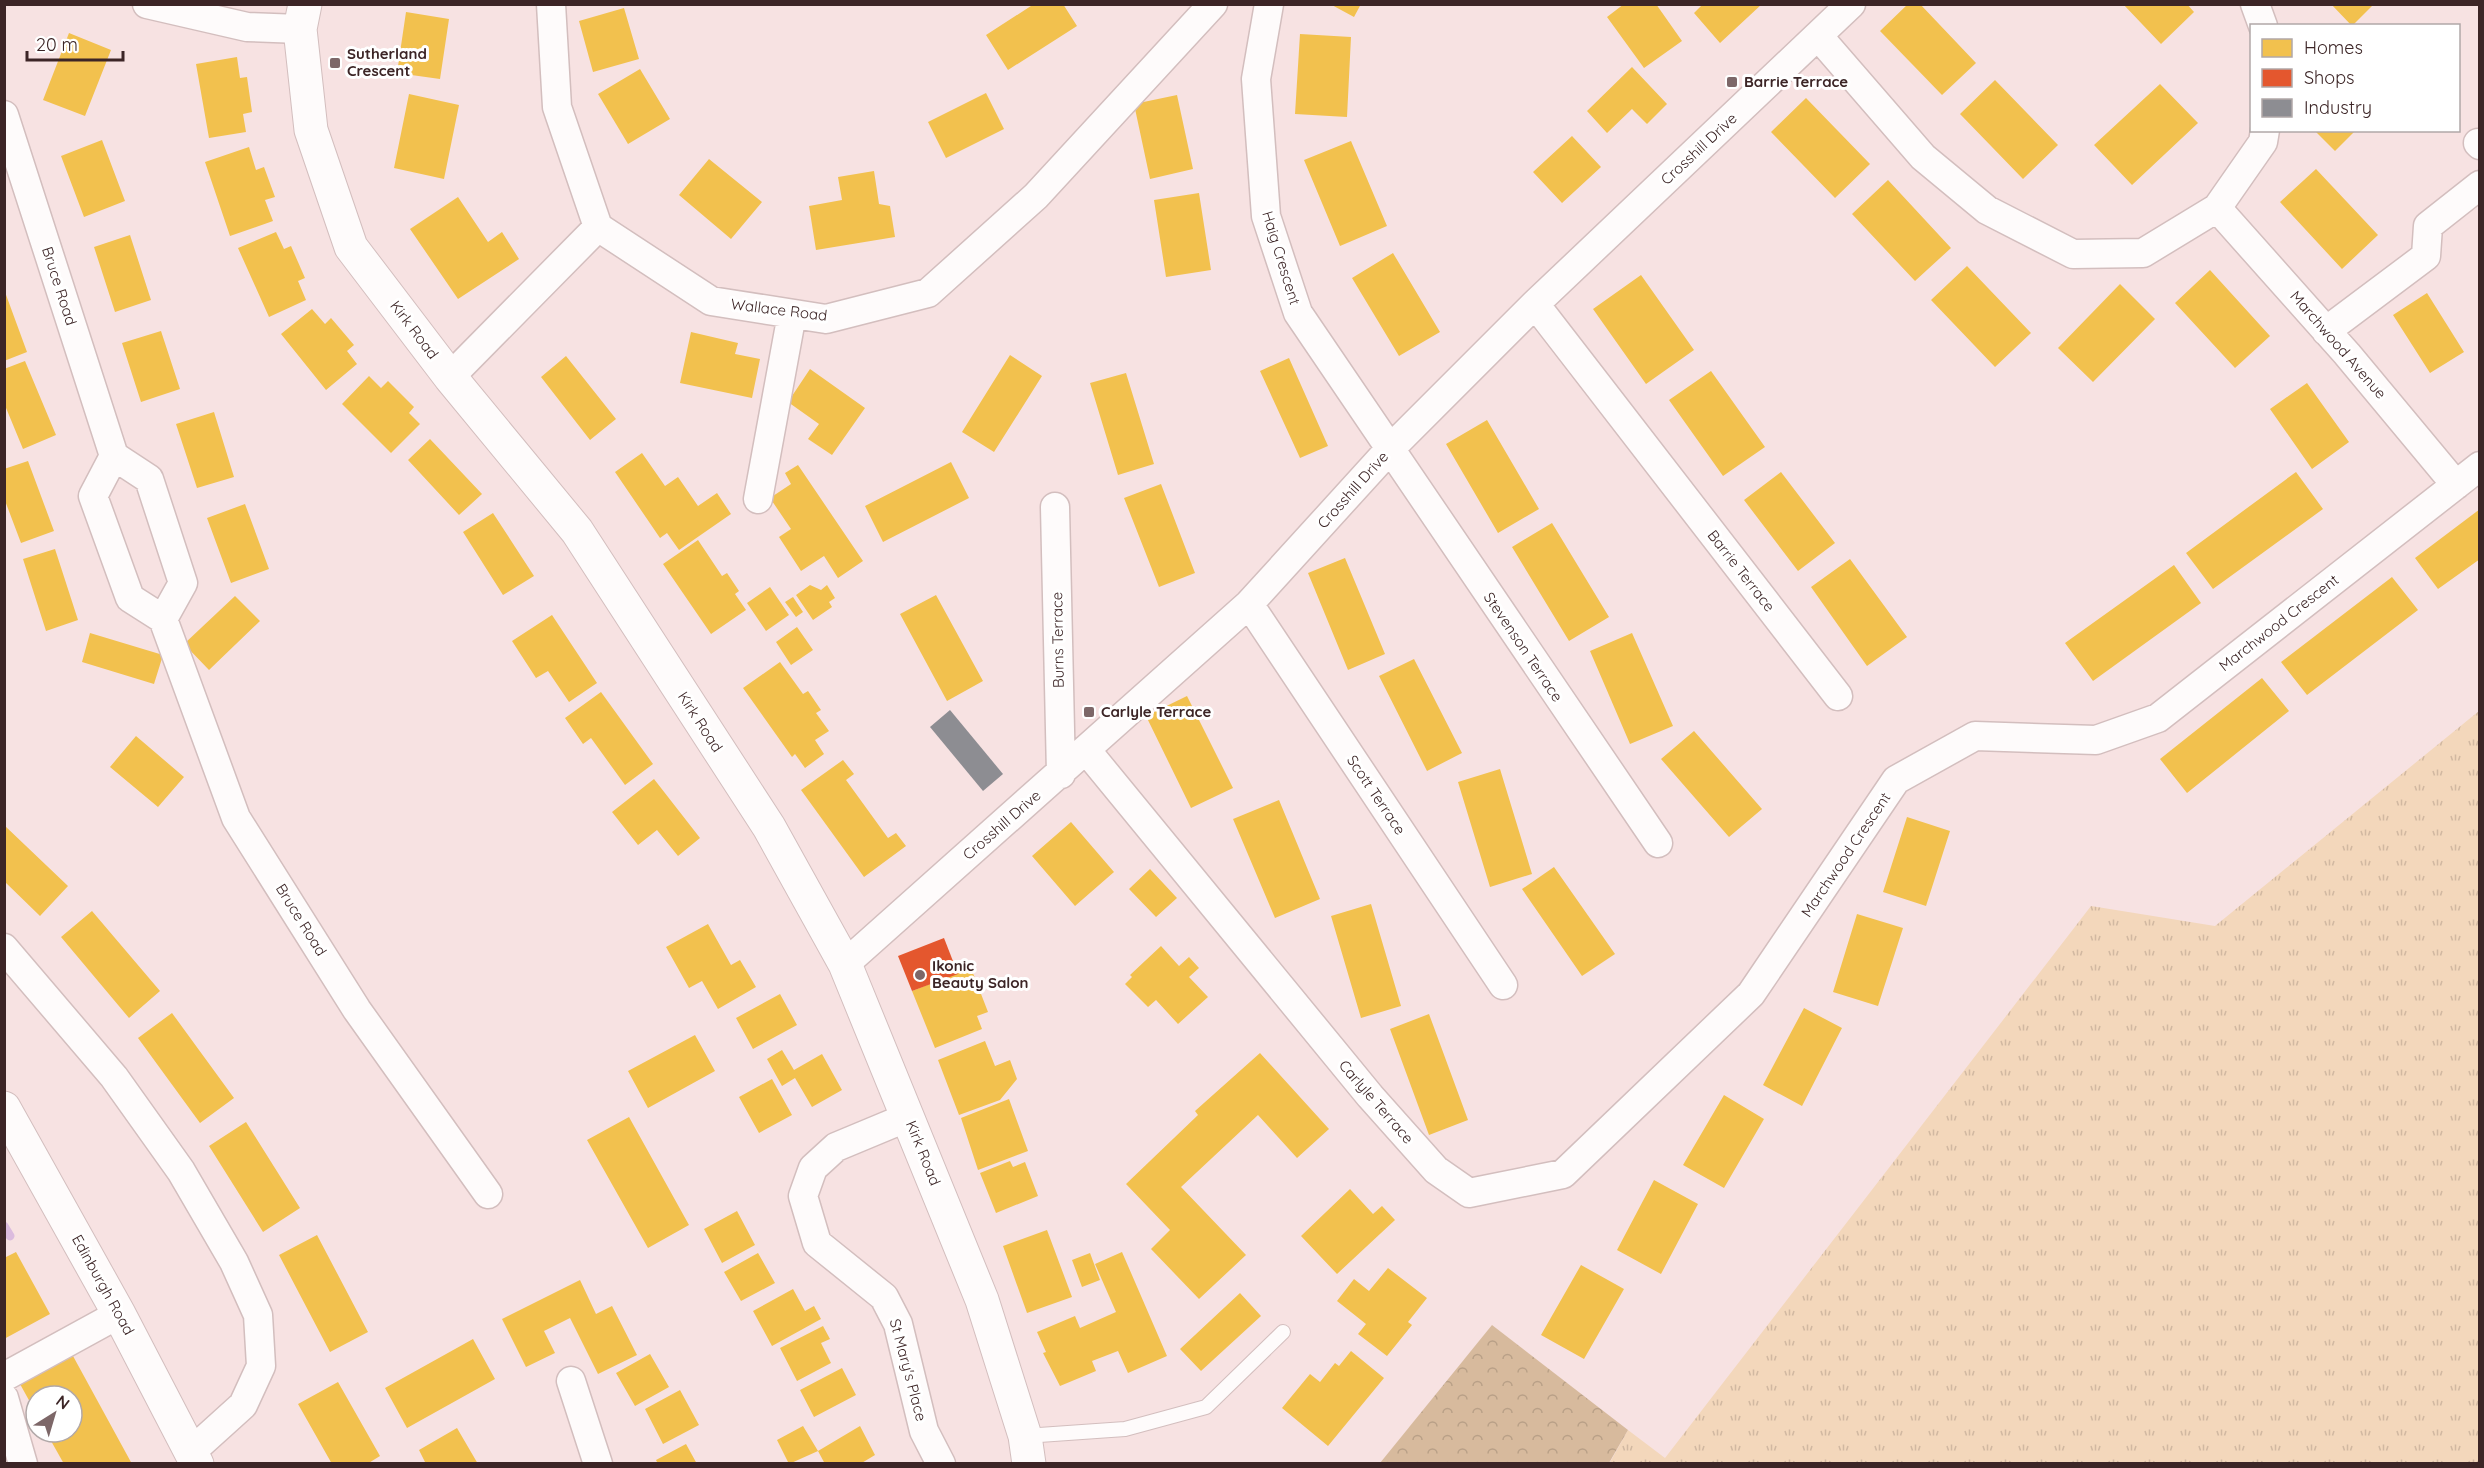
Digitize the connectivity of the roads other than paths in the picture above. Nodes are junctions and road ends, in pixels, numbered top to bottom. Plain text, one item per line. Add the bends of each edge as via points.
1 (147, 4) edge
2 (551, 4) edge
3 (1213, 4) edge
4 (1269, 4) edge
5 (1851, 4) edge
6 (2255, 4) edge
7 (302, 17) edge
8 (2262, 24) edge
9 (1818, 37) junction
10 (4, 115) edge
11 (2265, 132) edge
12 (2480, 185) edge
13 (2217, 208) junction
14 (598, 227) junction
15 (1535, 304) junction
16 (792, 314) junction
17 (2326, 331) junction
18 (450, 377) junction
19 (1389, 450) junction
20 (114, 456) junction
21 (2480, 466) edge
22 (2456, 485) junction
23 (758, 499) dead end
24 (1055, 507) dead end
25 (1249, 604) junction
26 (163, 619) junction
27 (1838, 696) dead end
28 (1087, 751) junction
29 (1061, 774) junction
30 (1658, 843) dead end
31 (4, 948) edge
32 (845, 964) junction
33 (1503, 985) dead end
34 (4, 1108) edge
35 (908, 1117) junction
36 (1468, 1193) joint
37 (489, 1194) dead end
38 (119, 1314) junction
39 (1282, 1332) dead end
40 (4, 1377) edge
41 (571, 1381) dead end
42 (4, 1398) edge
43 (1027, 1450) edge
44 (194, 1458) edge
45 (23, 1464) edge
46 (598, 1464) edge
47 (941, 1464) edge

1 - 7 street via 247,27
2 - 14 street via 557,107
3 - 16 street, Wallace Road via 1036,196 928,293 826,319
4 - 19 street, Haig Crescent via 1256,79 1266,216 1298,313
5 - 9 street, Crosshill Drive
6 - 8 street
7 - 18 main road, Kirk Road via 311,130 351,247
9 - 13 street via 1923,157 1987,210 2073,254 2143,253
9 - 15 street, Crosshill Drive
10 - 20 street, Bruce Road
11 - 13 street via 2263,142
12 - 17 street via 2428,226 2426,256
13 - 17 street, Marchwood Avenue
14 - 16 street, Wallace Road via 711,301
14 - 18 street
15 - 19 street, Crosshill Drive
15 - 27 street, Barrie Terrace
16 - 23 street
17 - 22 street, Marchwood Avenue
18 - 32 main road, Kirk Road via 577,531 769,827
19 - 25 street, Crosshill Drive
19 - 30 street, Stevenson Terrace
20 - 26 street via 149,479 183,583
20 - 26 street via 93,496 130,598
21 - 22 street, Marchwood Crescent
22 - 36 street, Marchwood Crescent via 2158,718 2096,740 1975,736 1896,780 1751,994 1563,1173
24 - 29 street, Burns Terrace
25 - 28 street, Crosshill Drive
25 - 33 street, Scott Terrace
26 - 37 street, Bruce Road via 236,818 357,1010
28 - 29 street, Crosshill Drive
28 - 36 street, Carlyle Terrace via 1370,1096 1436,1170
29 - 32 street, Crosshill Drive
31 - 44 street via 114,1077 181,1172 234,1262 258,1315 261,1366 243,1405
32 - 35 main road, Kirk Road
34 - 38 main road, Edinburgh Road
35 - 43 main road, Kirk Road via 982,1300
35 - 47 street, St Mary's Place via 836,1147 813,1168 803,1196 817,1243 884,1297 898,1324 924,1431
38 - 40 street
38 - 44 main road, Edinburgh Road
39 - 43 lane via 1206,1407
41 - 46 street
42 - 45 street

